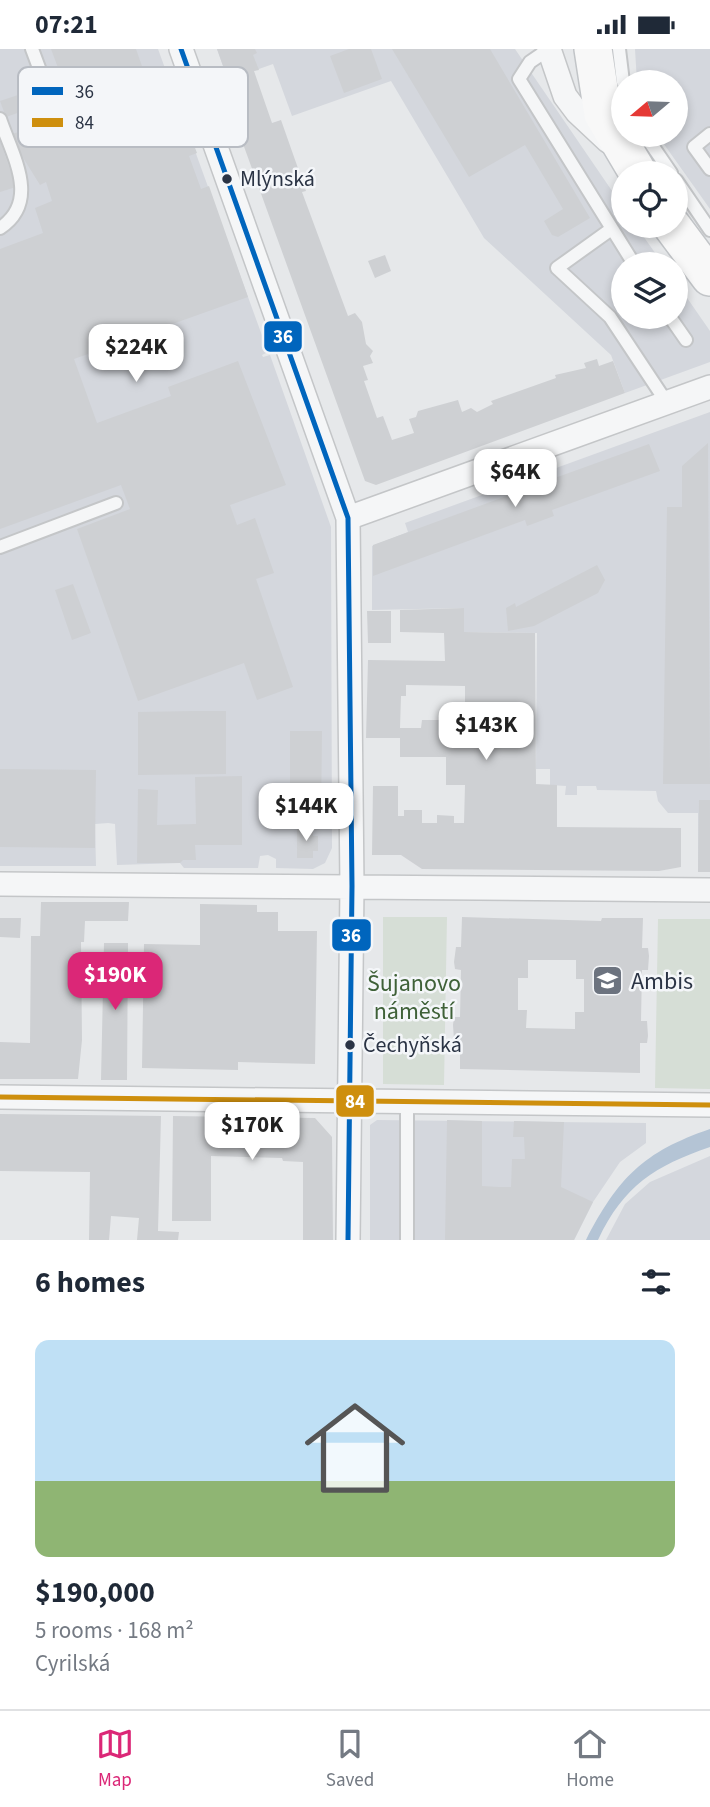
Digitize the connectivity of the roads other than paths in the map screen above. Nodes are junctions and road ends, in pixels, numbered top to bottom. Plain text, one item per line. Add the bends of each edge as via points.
1 (32, 49) edge
2 (181, 49) edge
3 (549, 49) edge
4 (593, 49) edge
5 (620, 49) edge
6 (39, 67) edge
7 (187, 67) edge
8 (622, 70) edge
9 (0, 119) edge
10 (710, 134) edge
11 (216, 147) edge
12 (637, 156) edge
13 (710, 169) edge
14 (688, 198) edge
15 (0, 228) edge
16 (610, 230) junction
17 (710, 230) edge
18 (682, 238) edge
19 (626, 252) edge
20 (710, 277) edge
21 (679, 329) edge
22 (687, 340) dead end
23 (710, 387) edge
24 (667, 403) junction
25 (116, 503) dead end
26 (348, 518) junction
27 (0, 547) edge
28 (0, 884) edge
29 (352, 886) junction
30 (710, 890) edge
31 (0, 1097) edge
32 (349, 1101) junction
33 (407, 1101) junction
34 (710, 1105) edge
35 (348, 1240) edge
36 (407, 1240) edge

1 - 6 lane
2 - 7 street
3 - 12 street via 571,104
3 - 16 lane via 530,62 519,79
4 - 12 main road via 604,114
5 - 8 lane
9 - 15 lane via 24,189 20,209
10 - 13 lane via 694,147
11 - 26 street
14 - 17 lane
16 - 19 lane
16 - 24 lane via 557,268 610,317
18 - 20 main road
21 - 22 lane
23 - 24 street
24 - 26 street
25 - 27 lane
26 - 29 street
28 - 29 street
29 - 30 street
29 - 32 street
31 - 32 street
32 - 33 street
32 - 35 street
33 - 34 street
33 - 36 lane

